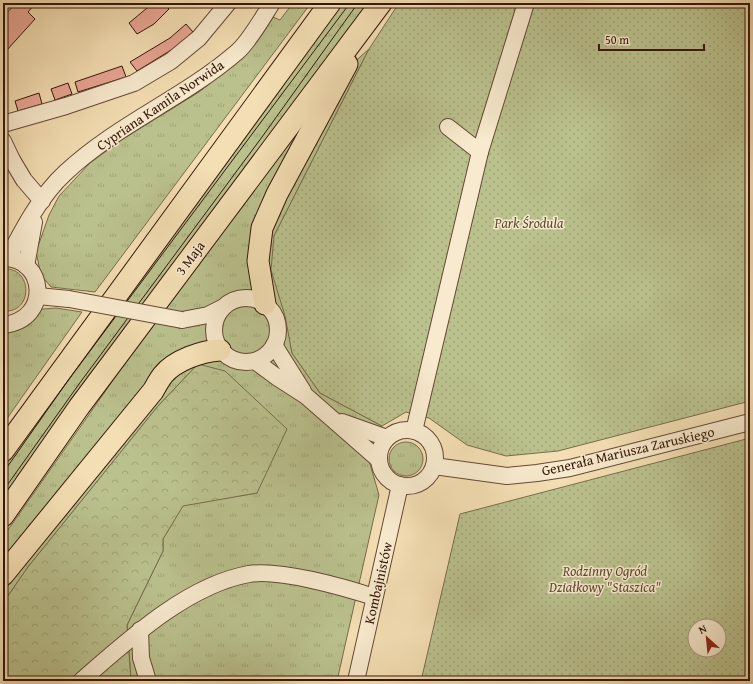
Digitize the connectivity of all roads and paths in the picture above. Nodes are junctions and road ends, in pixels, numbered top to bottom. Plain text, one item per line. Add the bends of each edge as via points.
1 (228, 3) edge
2 (272, 3) edge
3 (330, 3) edge
4 (381, 3) edge
5 (526, 3) edge
6 (364, 26) junction
7 (3, 124) edge
8 (448, 127) dead end
9 (3, 141) edge
10 (480, 152) junction
11 (7, 160) edge
12 (42, 201) junction
13 (6, 258) edge
14 (26, 266) junction
15 (38, 296) junction
16 (265, 304) junction
17 (222, 308) junction
18 (182, 320) junction
19 (3, 325) edge
20 (217, 343) junction
21 (274, 345) junction
22 (255, 361) junction
23 (306, 396) junction
24 (330, 418) junction
25 (750, 422) edge
26 (414, 431) junction
27 (387, 438) junction
28 (3, 451) edge
29 (378, 459) junction
30 (434, 466) junction
31 (400, 485) junction
32 (3, 516) edge
33 (3, 575) edge
34 (374, 597) junction
35 (140, 630) junction
36 (81, 681) edge
37 (148, 681) edge
38 (356, 681) edge

1 - 7 street via 199,38 171,61 134,83
2 - 12 street, Cypriana Kamila Norwida via 238,51 193,85 135,119 90,152 64,174
3 - 28 main road
4 - 6 main road, 3 Maja
5 - 10 street
6 - 16 main road via 341,78 277,194 262,228 258,257
6 - 32 main road, 3 Maja via 79,407
8 - 10 street
9 - 11 street
10 - 26 street
11 - 12 street
12 - 13 street, Cypriana Kamila Norwida
12 - 14 street, Cypriana Kamila Norwida via 33,223
13 - 14 street
14 - 15 street via 35,279
15 - 18 street, bridge via 69,299
15 - 19 street via 33,309 24,318
16 - 17 street via 250,297 231,301
16 - 21 street via 278,323
17 - 18 street via 208,315
17 - 20 street via 215,317
18 - 20 street
20 - 22 street via 237,360
20 - 33 main road via 212,350 181,361 164,374 153,391
21 - 22 street via 270,352
21 - 23 street
22 - 23 street
23 - 24 street
24 - 27 street
24 - 29 street
25 - 30 street, Generała Mariusza Zaruskiego via 570,468 537,473 507,476
26 - 27 street via 404,430
26 - 30 street via 430,443
27 - 29 street via 382,444
29 - 31 street via 383,474 390,481
30 - 31 street via 421,482 411,486
31 - 34 street, Kombajnistów
34 - 35 street via 290,576 250,574 202,590
34 - 38 street, Kombajnistów
35 - 36 street
35 - 37 street via 141,658

